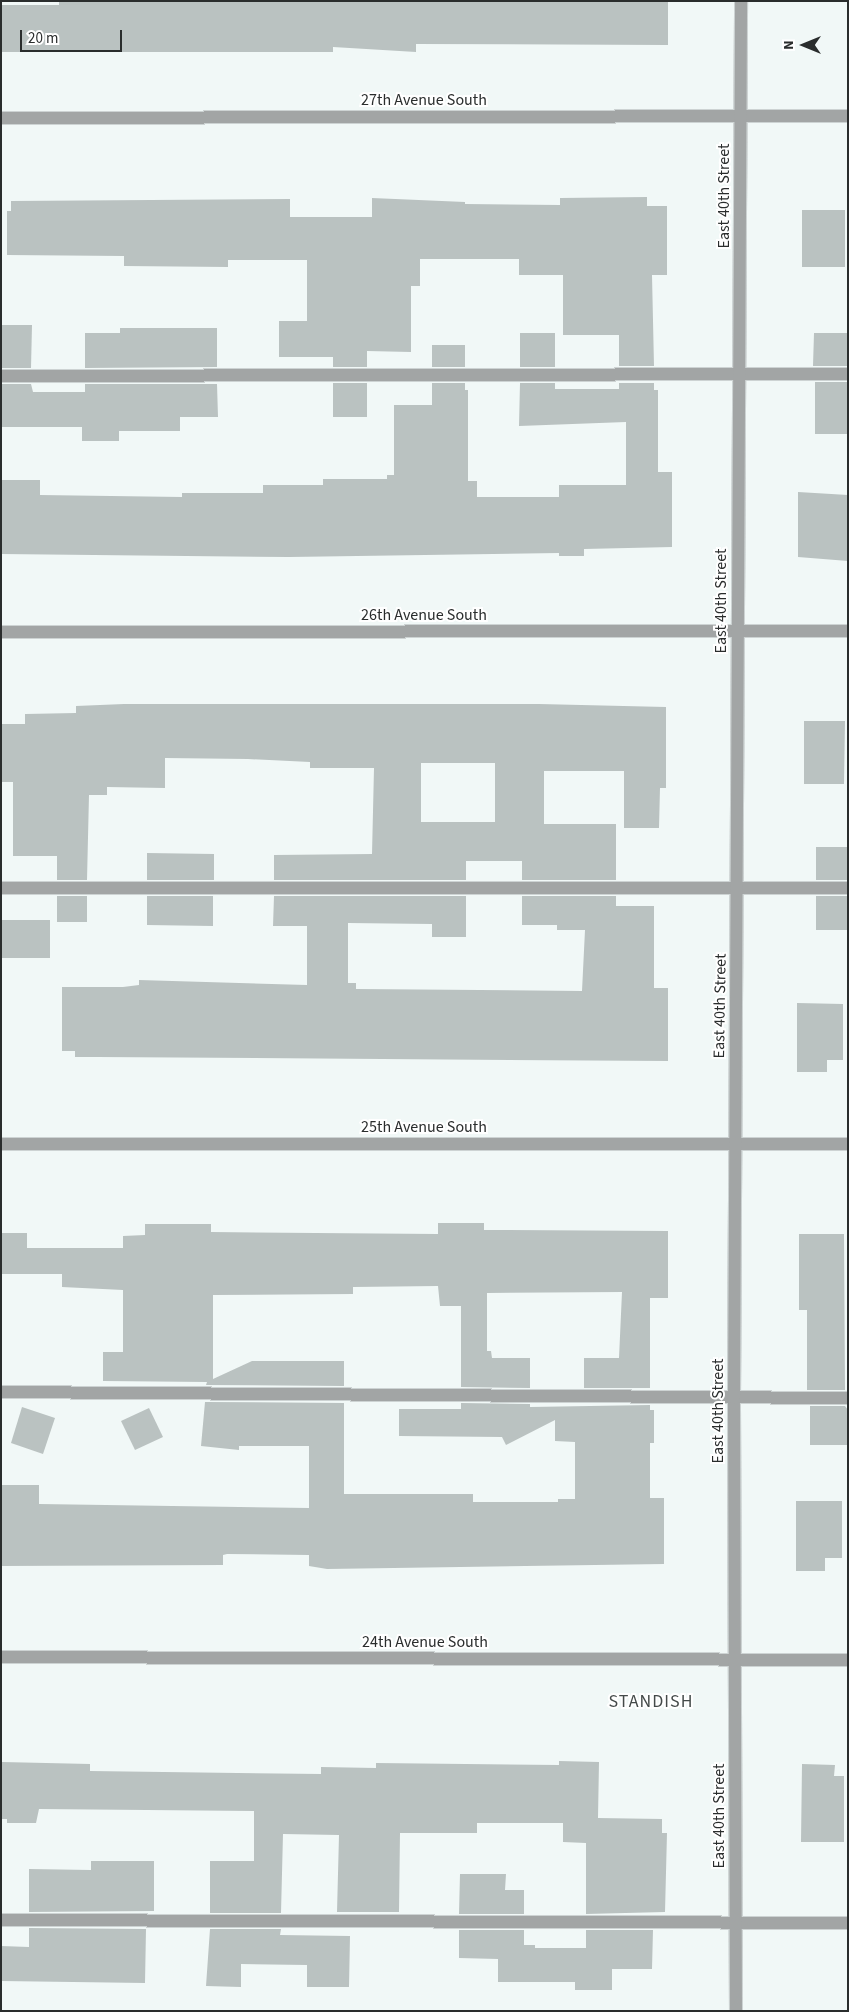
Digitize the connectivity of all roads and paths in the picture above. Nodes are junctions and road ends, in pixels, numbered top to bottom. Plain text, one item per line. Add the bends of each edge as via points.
1 (741, 1) edge
2 (741, 115) junction
3 (848, 116) edge
4 (1, 118) edge
5 (739, 374) junction
6 (848, 374) edge
7 (1, 376) edge
8 (737, 631) junction
9 (848, 631) edge
10 (1, 632) edge
11 (1, 888) edge
12 (738, 888) junction
13 (848, 888) edge
14 (735, 1143) junction
15 (1, 1144) edge
16 (848, 1144) edge
17 (1, 1392) edge
18 (734, 1398) junction
19 (848, 1398) edge
20 (1, 1657) edge
21 (734, 1660) junction
22 (848, 1660) edge
23 (1, 1920) edge
24 (736, 1922) junction
25 (848, 1923) edge
26 (736, 2011) edge

1 - 2 street, East 40th Street
2 - 3 street, 27th Avenue South
2 - 4 street, 27th Avenue South
2 - 5 street, East 40th Street
5 - 6 street
5 - 7 street
5 - 8 street, East 40th Street
8 - 9 street, 26th Avenue South
8 - 10 street, 26th Avenue South
8 - 12 street, East 40th Street
11 - 12 street
12 - 13 street
12 - 14 street, East 40th Street
14 - 15 street, 25th Avenue South
14 - 16 street, 25th Avenue South
14 - 18 street, East 40th Street
17 - 18 street
18 - 19 street
18 - 21 street, East 40th Street
20 - 21 street, 24th Avenue South
21 - 22 street, 24th Avenue South
21 - 24 street, East 40th Street
23 - 24 street
24 - 25 street
24 - 26 street, East 40th Street

